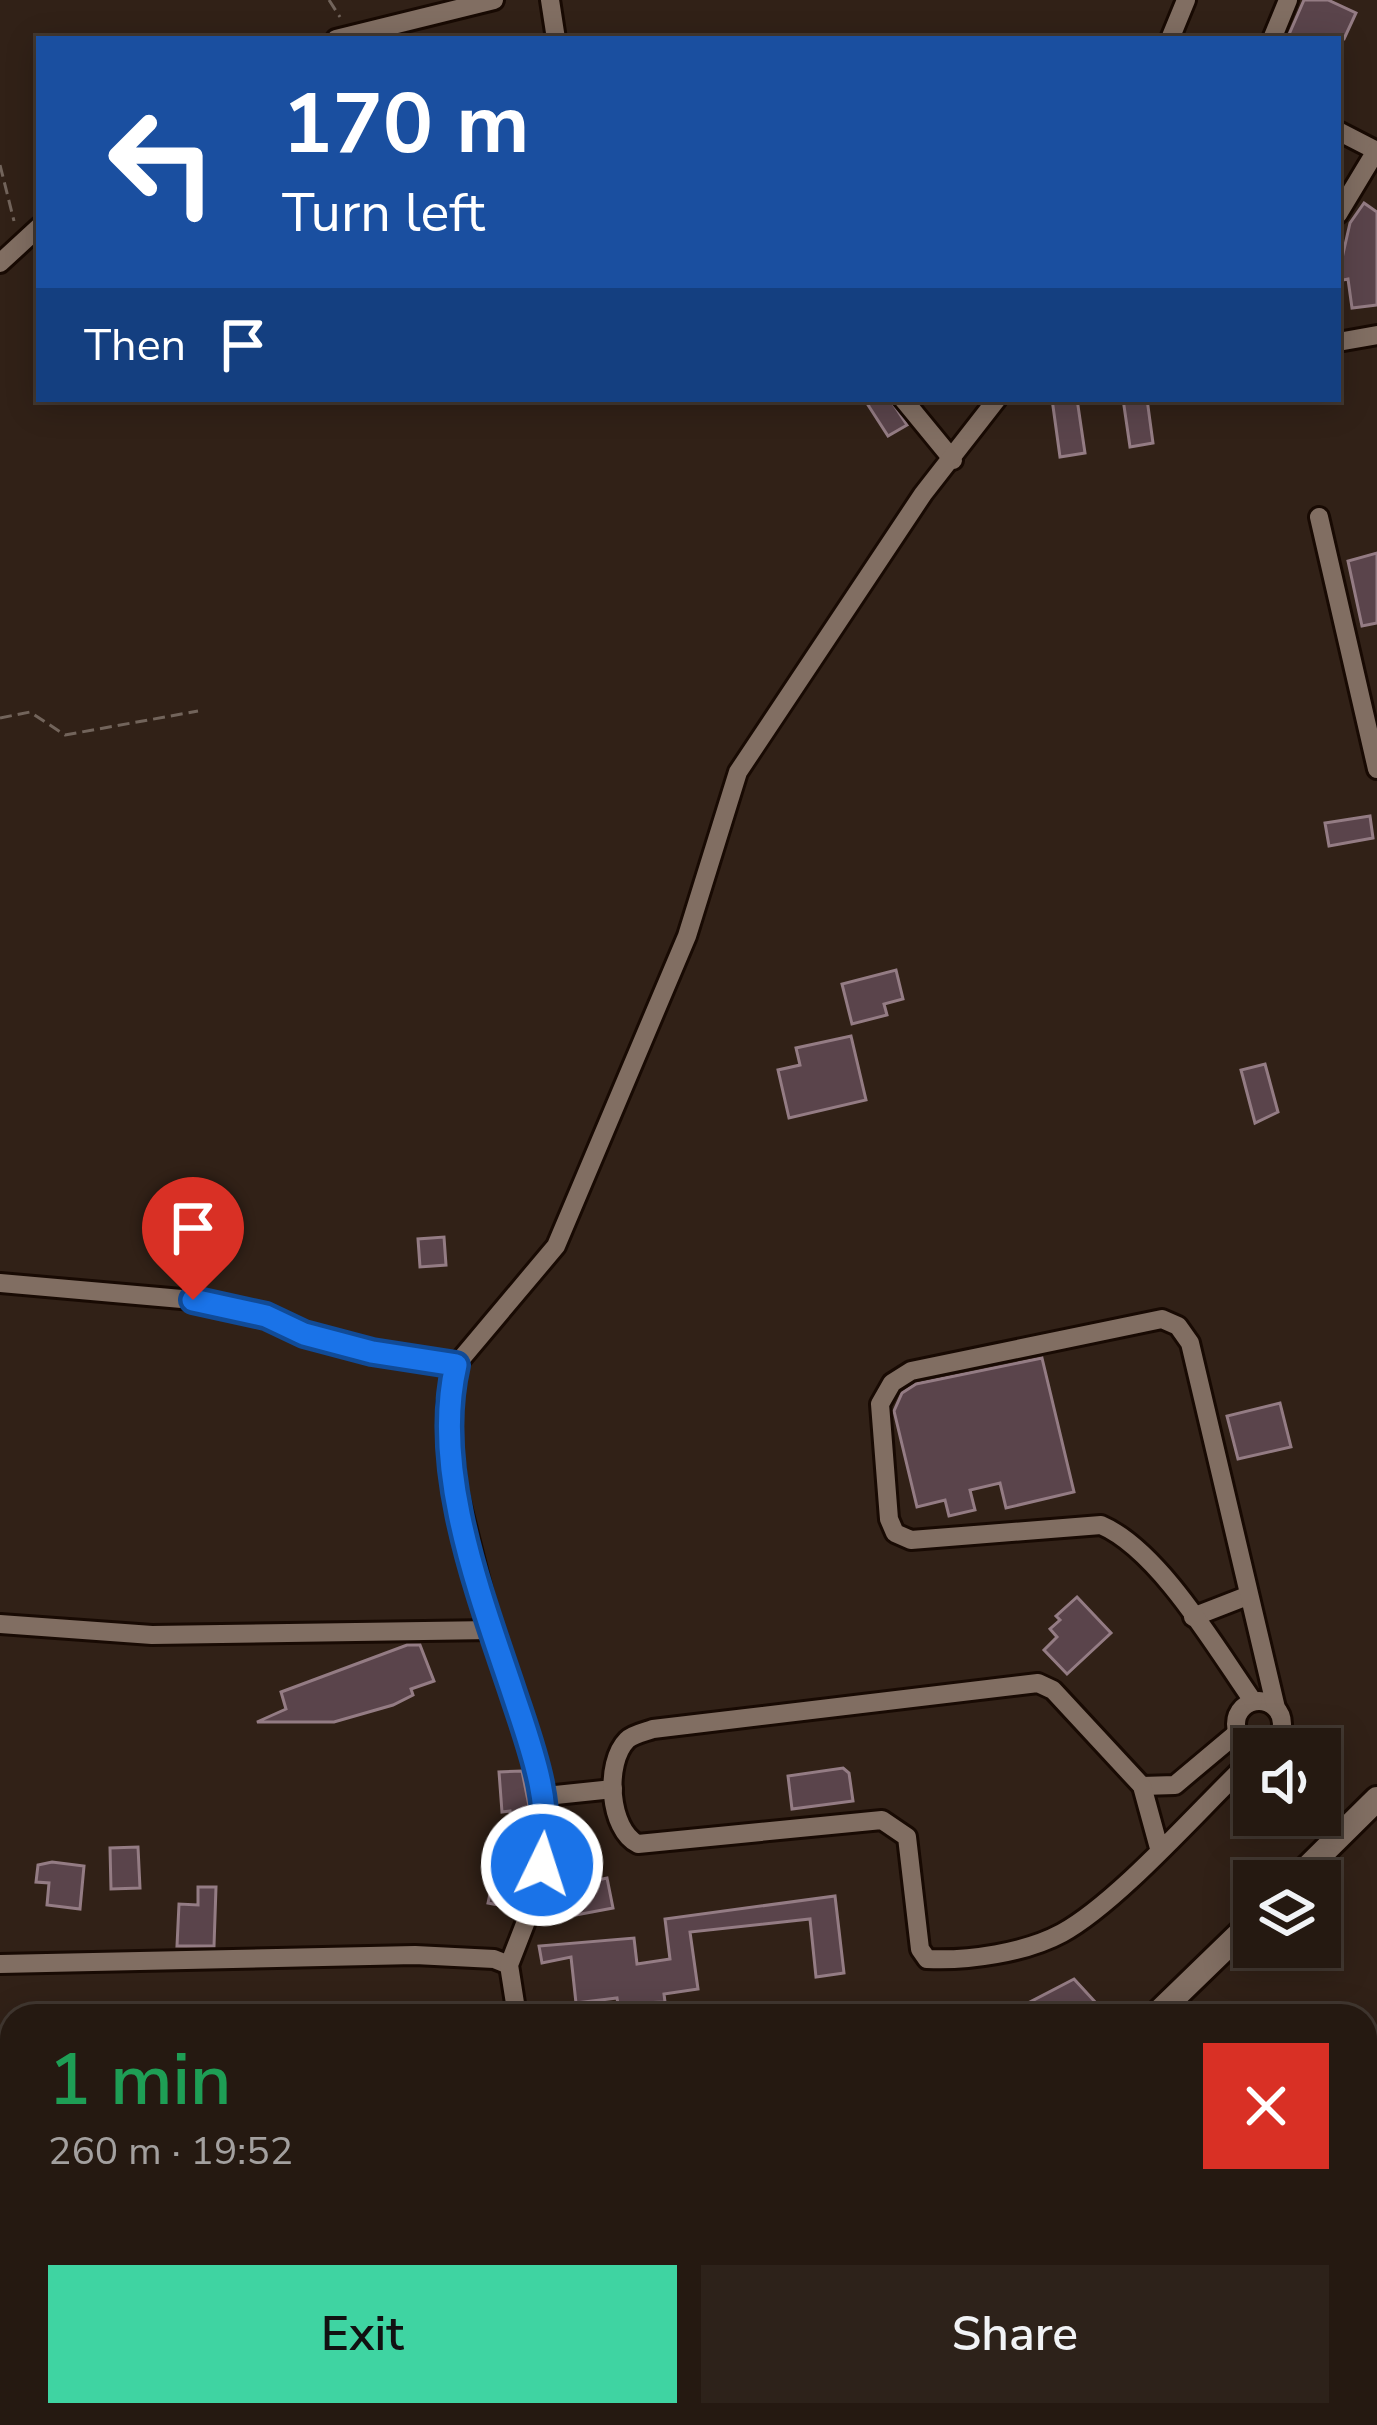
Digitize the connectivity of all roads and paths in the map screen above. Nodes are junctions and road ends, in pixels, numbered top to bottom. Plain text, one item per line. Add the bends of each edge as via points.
1 (494, 0) edge
2 (550, 0) edge
3 (1186, 0) edge
4 (1288, 0) edge
5 (348, 36) edge
6 (556, 36) edge
7 (1171, 36) edge
8 (1273, 36) edge
9 (1341, 133) edge
10 (1377, 151) edge
11 (0, 165) edge
12 (1341, 209) edge
13 (36, 230) edge
14 (21, 246) junction
15 (0, 263) edge
16 (1377, 335) edge
17 (1341, 341) edge
18 (905, 402) edge
19 (996, 402) edge
20 (953, 460) junction
21 (1319, 517) dead end
22 (198, 712) dead end
23 (0, 718) edge
24 (1377, 769) edge
25 (0, 1283) edge
26 (456, 1365) junction
27 (1247, 1596) junction
28 (1193, 1617) junction
29 (0, 1624) edge
30 (492, 1630) junction
31 (1253, 1701) junction
32 (1276, 1708) junction
33 (1238, 1728) edge
34 (1281, 1728) edge
35 (1233, 1736) edge
36 (1233, 1777) edge
37 (1142, 1786) junction
38 (613, 1789) junction
39 (546, 1796) junction
40 (1377, 1799) edge
41 (1159, 1848) junction
42 (1315, 1860) edge
43 (1233, 1940) edge
44 (0, 1964) edge
45 (509, 1965) junction
46 (515, 2004) edge
47 (1167, 2004) edge

1 - 5 street
2 - 6 street
3 - 7 street
4 - 8 street
9 - 10 street
10 - 12 street
11 - 14 path
13 - 14 street
14 - 15 street
16 - 17 street
18 - 20 street
19 - 20 street
20 - 26 street via 739,772 687,936 556,1246
21 - 24 street
22 - 23 path via 64,735 30,712
25 - 26 street via 193,1300 372,1352
26 - 30 street via 447,1404 457,1490
27 - 28 street
27 - 28 street via 1190,1343 1178,1326 1162,1319 911,1371 892,1383 880,1404 895,1533 910,1540 1101,1525 1124,1535
27 - 32 street
28 - 31 street
29 - 30 street via 152,1635
30 - 39 street
31 - 32 street
31 - 33 street via 1240,1710
32 - 34 street
35 - 37 street via 1175,1785
36 - 41 street
37 - 38 street via 1038,1683 653,1729 628,1738
37 - 41 street
38 - 39 street
38 - 41 street via 622,1828 638,1844 882,1820 897,1826 908,1837 926,1959 1060,1934
39 - 45 street via 537,1893
40 - 42 street
43 - 47 street
44 - 45 street via 415,1954
45 - 46 street

